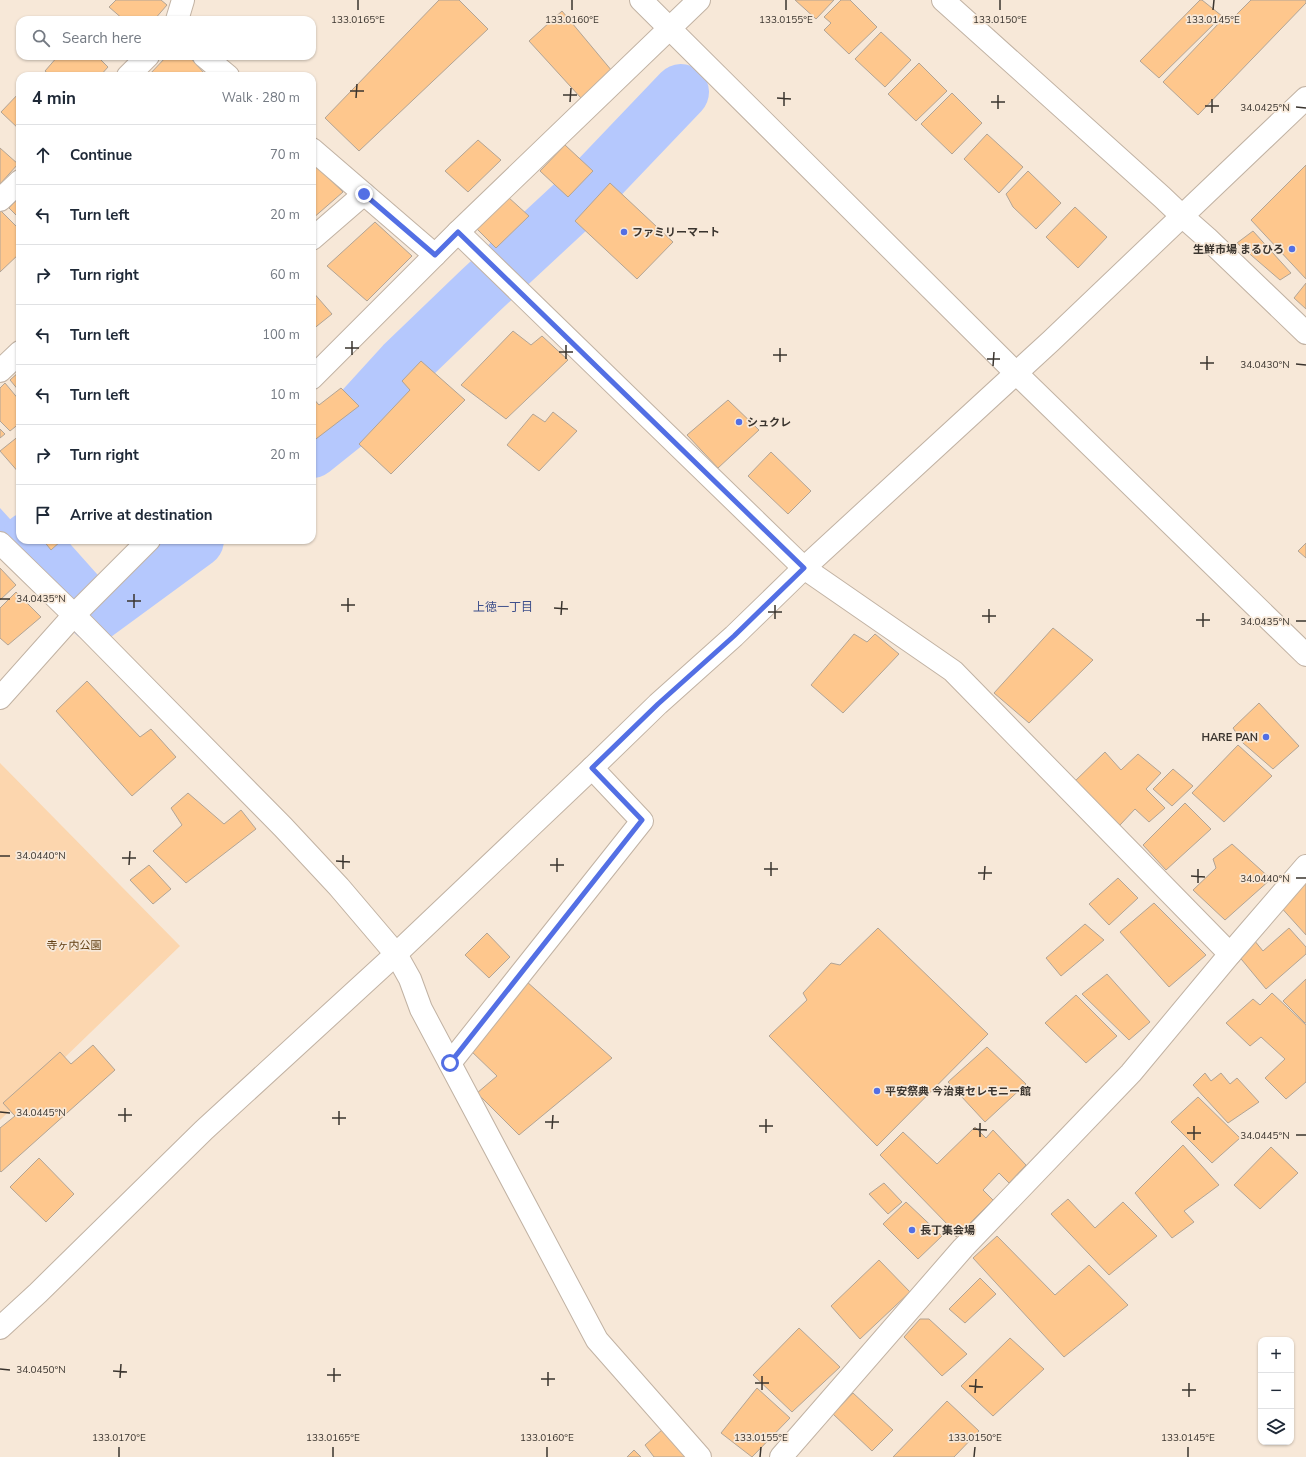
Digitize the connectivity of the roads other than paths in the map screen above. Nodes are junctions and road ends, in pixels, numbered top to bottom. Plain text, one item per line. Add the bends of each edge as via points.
1 (183, 0) edge
2 (641, 0) edge
3 (698, 0) edge
4 (943, 0) edge
5 (179, 16) edge
6 (669, 28) junction
7 (144, 60) edge
8 (209, 60) edge
9 (132, 72) edge
10 (223, 72) edge
11 (1306, 98) edge
12 (316, 152) edge
13 (16, 185) edge
14 (364, 194) junction
15 (0, 200) edge
16 (1182, 216) junction
17 (458, 232) junction
18 (316, 236) edge
19 (435, 255) junction
20 (1306, 333) edge
21 (16, 356) edge
22 (0, 371) edge
23 (1016, 373) junction
24 (316, 374) edge
25 (0, 543) edge
26 (145, 544) edge
27 (804, 568) junction
28 (74, 615) junction
29 (1306, 655) edge
30 (0, 698) edge
31 (592, 768) junction
32 (1306, 866) edge
33 (396, 954) junction
34 (1230, 954) junction
35 (450, 1063) junction
36 (0, 1328) edge
37 (700, 1457) edge
38 (781, 1457) edge

1 - 5 street
2 - 6 street
3 - 6 street
4 - 16 street
6 - 17 street
6 - 23 street
7 - 9 street
8 - 10 street
11 - 16 street
12 - 14 street
13 - 15 street
14 - 18 street
14 - 19 street
16 - 20 street
16 - 23 street
17 - 19 street
17 - 27 street
19 - 24 street
21 - 22 street
23 - 27 street
23 - 29 street
25 - 28 street
26 - 28 street
27 - 31 street
27 - 34 street via 953,671
28 - 30 street
28 - 33 street via 283,827
31 - 33 street
31 - 35 street via 642,820
32 - 34 street
33 - 35 street via 410,979 421,1009
33 - 36 street via 204,1130
34 - 38 street via 1131,1073 963,1248
35 - 37 street via 597,1340

